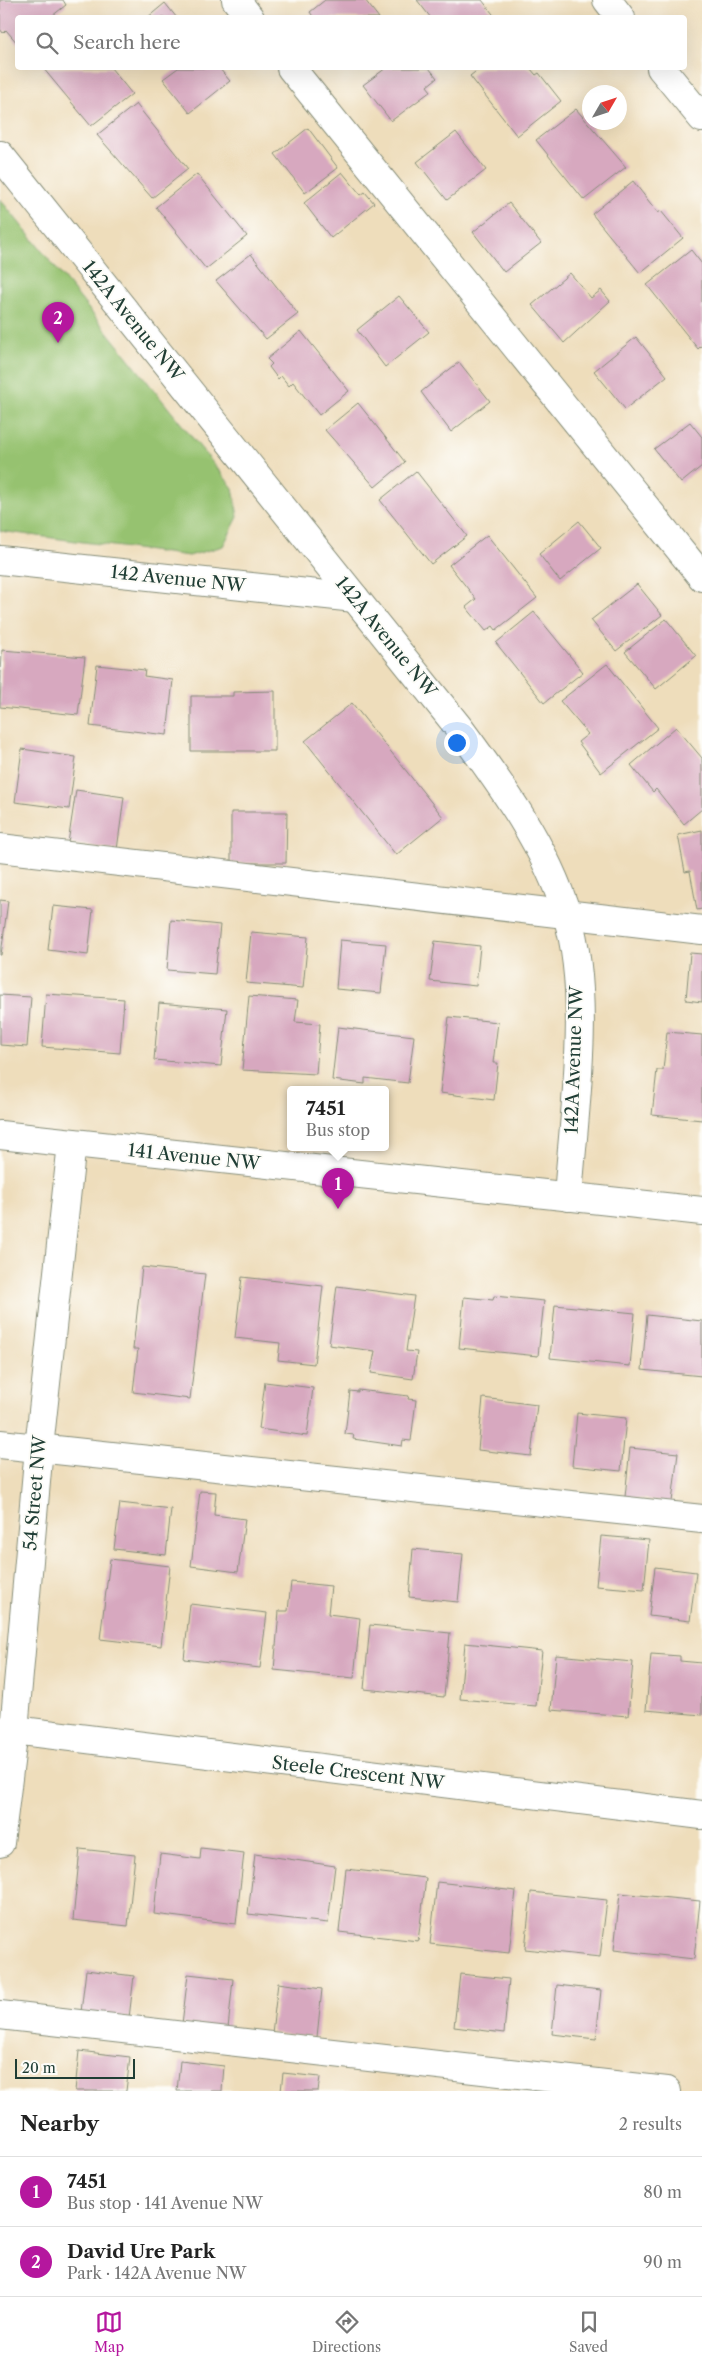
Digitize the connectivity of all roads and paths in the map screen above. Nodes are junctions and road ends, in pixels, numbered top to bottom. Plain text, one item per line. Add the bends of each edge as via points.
1 (236, 0) edge
2 (607, 0) edge
3 (248, 15) edge
4 (619, 15) edge
5 (293, 70) edge
6 (663, 70) edge
7 (702, 118) edge
8 (0, 156) edge
9 (0, 560) edge
10 (702, 577) edge
11 (355, 598) junction
12 (0, 848) edge
13 (567, 915) junction
14 (702, 930) edge
15 (0, 1135) edge
16 (72, 1144) junction
17 (568, 1197) junction
18 (702, 1211) edge
19 (0, 1444) edge
20 (39, 1448) junction
21 (702, 1519) edge
22 (14, 1730) junction
23 (702, 1815) edge
24 (0, 1843) edge
25 (0, 2016) edge
26 (667, 2091) edge

1 - 3 street
2 - 4 street
5 - 10 street
6 - 7 street
8 - 11 street, 142A Avenue NW
9 - 11 street, 142 Avenue NW
11 - 13 street, 142A Avenue NW via 498,781 551,873
12 - 13 street
13 - 14 street
13 - 17 street, 142A Avenue NW via 576,955 579,1041
15 - 16 street, 141 Avenue NW
16 - 17 street, 141 Avenue NW
16 - 20 street, 54 Street NW
17 - 18 street, 141 Avenue NW
19 - 20 street
20 - 21 street
20 - 22 street, 54 Street NW
22 - 23 street, Steele Crescent NW
22 - 24 street, 54 Street NW
25 - 26 street

